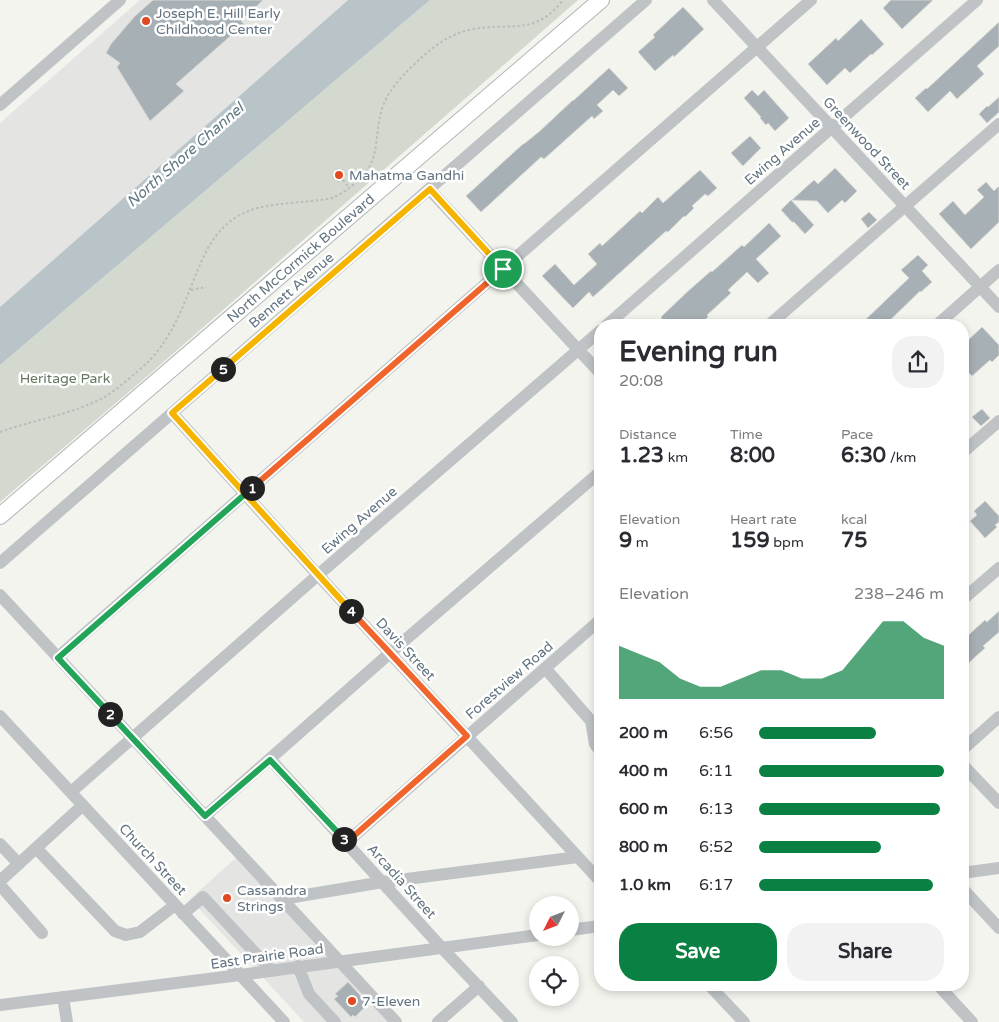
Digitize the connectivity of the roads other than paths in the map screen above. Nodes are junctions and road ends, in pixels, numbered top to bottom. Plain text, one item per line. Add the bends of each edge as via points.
1 (120, 0) edge
2 (601, 0) edge
3 (646, 0) edge
4 (713, 0) edge
5 (810, 0) edge
6 (977, 0) edge
7 (757, 47) junction
8 (0, 104) edge
9 (999, 124) edge
10 (832, 128) junction
11 (430, 189) junction
12 (904, 206) junction
13 (503, 269) junction
14 (999, 270) edge
15 (980, 287) junction
16 (999, 307) edge
17 (614, 319) edge
18 (775, 319) edge
19 (943, 319) edge
20 (594, 336) edge
21 (579, 350) junction
22 (594, 366) edge
23 (172, 413) junction
24 (999, 421) edge
25 (969, 447) edge
26 (594, 477) edge
27 (245, 494) junction
28 (0, 516) edge
29 (0, 563) edge
30 (999, 568) edge
31 (318, 575) junction
32 (969, 594) edge
33 (0, 595) edge
34 (594, 625) edge
35 (390, 653) junction
36 (58, 658) junction
37 (545, 668) junction
38 (0, 716) edge
39 (999, 717) edge
40 (467, 736) junction
41 (133, 738) junction
42 (594, 738) edge
43 (969, 744) edge
44 (270, 760) junction
45 (969, 772) edge
46 (71, 792) junction
47 (999, 804) edge
48 (83, 805) junction
49 (205, 816) junction
50 (347, 842) junction
51 (0, 844) edge
52 (36, 848) junction
53 (578, 857) junction
54 (19, 864) junction
55 (999, 868) edge
56 (969, 873) edge
57 (594, 874) edge
58 (0, 881) edge
59 (383, 882) junction
60 (0, 885) edge
61 (969, 896) edge
62 (282, 899) junction
63 (179, 909) junction
64 (594, 927) edge
65 (999, 928) edge
66 (579, 929) edge
67 (42, 933) dead end
68 (529, 936) edge
69 (442, 948) junction
70 (340, 961) junction
71 (298, 966) junction
72 (271, 970) junction
73 (240, 975) junction
74 (479, 986) junction
75 (715, 991) edge
76 (944, 991) edge
77 (63, 997) junction
78 (0, 1005) edge
79 (393, 1021) edge
80 (67, 1022) edge
81 (284, 1022) edge
82 (336, 1022) edge
83 (438, 1022) edge
84 (512, 1022) edge
85 (744, 1022) edge
86 (972, 1022) edge

1 - 8 street
2 - 28 main road, North McCormick Boulevard
3 - 11 street, Bennett Avenue
4 - 7 street, Greenwood Street
5 - 7 street
6 - 10 street, Ewing Avenue
7 - 10 street, Greenwood Street
7 - 13 street
9 - 12 street
10 - 12 street, Greenwood Street
10 - 17 street, Ewing Avenue
11 - 13 street
11 - 23 street, Bennett Avenue
12 - 15 street, Greenwood Street
12 - 18 street
13 - 21 street
13 - 27 street
14 - 15 street
15 - 16 street, Greenwood Street
15 - 19 street
20 - 21 street, Ewing Avenue
21 - 22 street
21 - 31 street, Ewing Avenue
23 - 27 street, Davis Street
23 - 29 street, Bennett Avenue
24 - 25 street
26 - 35 street
27 - 31 street, Davis Street
27 - 36 street
30 - 32 street
31 - 35 street, Davis Street
31 - 41 street, Ewing Avenue
33 - 36 street
34 - 37 street, Forestview Road
35 - 40 street, Davis Street
35 - 44 street
36 - 41 street
37 - 40 street, Forestview Road
37 - 42 street via 591,721
38 - 46 street, Church Street
39 - 43 street
40 - 50 street, Forestview Road
40 - 53 street, Davis Street
41 - 46 street, Ewing Avenue
41 - 49 street
44 - 49 street
44 - 50 street, Arcadia Street
45 - 47 street
46 - 48 street, Church Street
48 - 52 street
48 - 63 street, Church Street
49 - 62 street
50 - 59 street, Arcadia Street
51 - 54 street
52 - 54 street
52 - 63 street via 115,931 126,935 140,932
53 - 57 street, Davis Street
53 - 59 street
54 - 58 street
55 - 56 street
59 - 62 street
59 - 69 street, Arcadia Street
60 - 67 street
61 - 65 street
62 - 70 street
63 - 72 street via 203,897
63 - 73 street, Church Street
64 - 66 street
68 - 69 street, East Prairie Road
69 - 70 street, East Prairie Road
69 - 74 street, Arcadia Street
70 - 71 street, East Prairie Road
70 - 79 street
71 - 72 street, East Prairie Road
71 - 82 street via 309,994
72 - 73 street, East Prairie Road
73 - 77 street, East Prairie Road
73 - 81 street, Church Street
74 - 83 street
74 - 84 street, Arcadia Street
75 - 85 street
76 - 86 street
77 - 78 street, East Prairie Road
77 - 80 street

